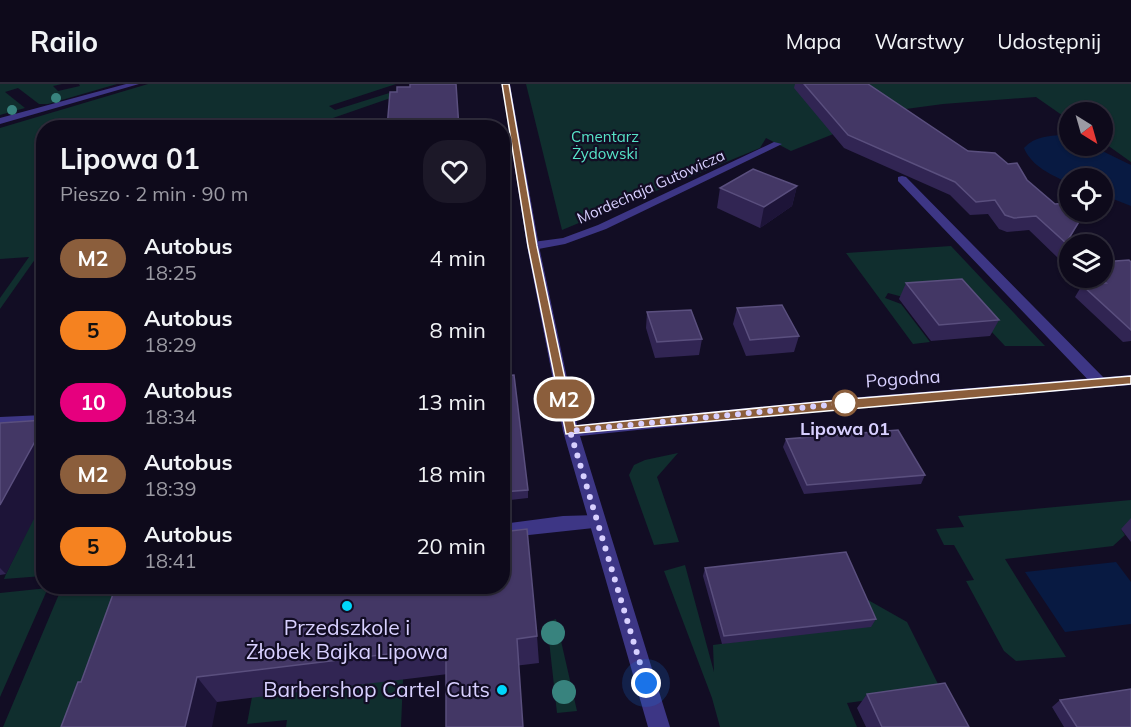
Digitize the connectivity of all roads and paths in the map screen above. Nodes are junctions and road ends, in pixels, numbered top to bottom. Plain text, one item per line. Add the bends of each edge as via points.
1 (135, 84) edge
2 (506, 84) edge
3 (0, 121) edge
4 (777, 144) dead end
5 (902, 179) dead end
6 (533, 246) junction
7 (1131, 380) edge
8 (1099, 382) junction
9 (36, 421) edge
10 (0, 423) edge
11 (570, 431) junction
12 (597, 522) junction
13 (510, 530) edge
14 (660, 727) edge

1 - 3 street
2 - 6 street
4 - 6 street, Mordechaja Gutowicza via 575,238
5 - 8 street
6 - 11 street
7 - 8 street, Pogodna
8 - 11 street, Pogodna
9 - 10 street
11 - 12 street
12 - 13 street
12 - 14 street

